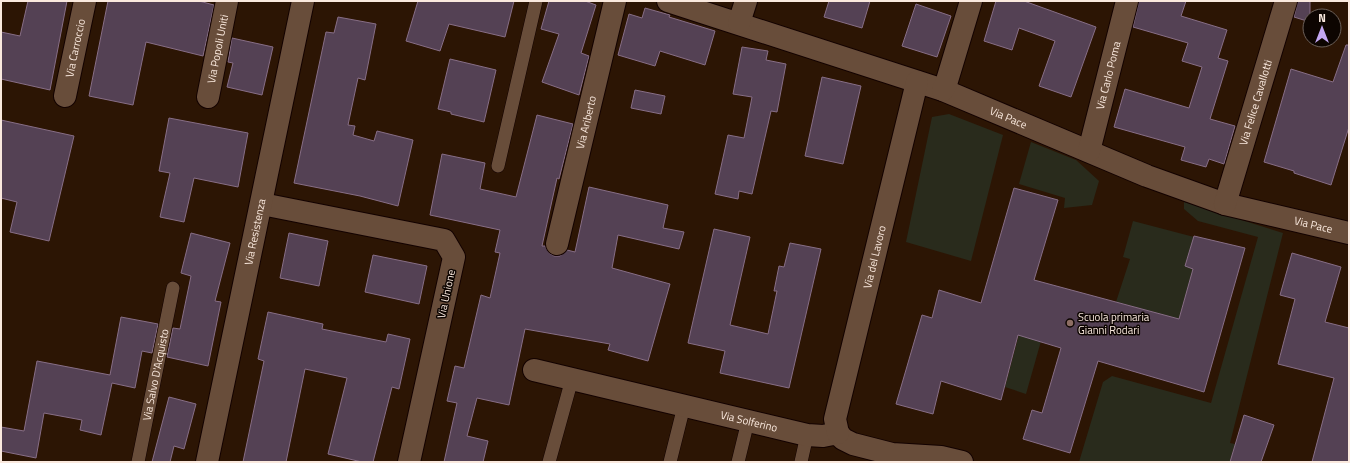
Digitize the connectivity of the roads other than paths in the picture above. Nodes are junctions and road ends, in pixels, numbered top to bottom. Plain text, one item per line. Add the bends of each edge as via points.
1 (85, 1) edge
2 (227, 1) edge
3 (303, 1) edge
4 (536, 1) edge
5 (615, 1) edge
6 (668, 1) edge
7 (746, 1) edge
8 (971, 1) edge
9 (1127, 1) edge
10 (1286, 1) edge
11 (739, 23) junction
12 (917, 82) junction
13 (943, 90) junction
14 (65, 96) dead end
15 (208, 97) dead end
16 (1089, 151) junction
17 (498, 166) dead end
18 (262, 204) junction
19 (1225, 204) junction
20 (1349, 233) edge
21 (557, 244) dead end
22 (173, 288) dead end
23 (534, 370) dead end
24 (572, 379) junction
25 (684, 406) junction
26 (748, 421) junction
27 (838, 433) junction
28 (807, 435) junction
29 (891, 458) edge
30 (138, 462) edge
31 (207, 462) edge
32 (409, 462) edge
33 (549, 462) edge
34 (670, 462) edge
35 (738, 462) edge
36 (801, 462) edge
37 (962, 462) edge

1 - 14 street, Via Carroccio
2 - 15 street, Via Popoli Uniti
3 - 18 street, Via Resistenza
4 - 17 lane
5 - 21 street, Via Ariberto
6 - 11 street, Via Pace
7 - 11 street
8 - 13 street
9 - 16 street, Via Carlo Poma
10 - 19 street, Via Felice Cavallotti
11 - 12 street, Via Pace
12 - 13 street, Via Pace
12 - 27 street, Via del Lavoro via 835,419
13 - 16 street, Via Pace
16 - 19 street, Via Pace via 1147,176
18 - 31 street, Via Resistenza
18 - 32 street, Via Unione via 444,240 454,257
19 - 20 street, Via Pace
22 - 30 lane, Via Salvo D'Acquisto
23 - 24 street, Via Solferino
24 - 25 street, Via Solferino
24 - 33 lane
25 - 26 street, Via Solferino
25 - 34 lane
26 - 28 street, Via Solferino
26 - 35 lane
27 - 28 street, Via Solferino via 823,436
27 - 29 street via 853,444
28 - 36 lane
29 - 37 street via 942,457

